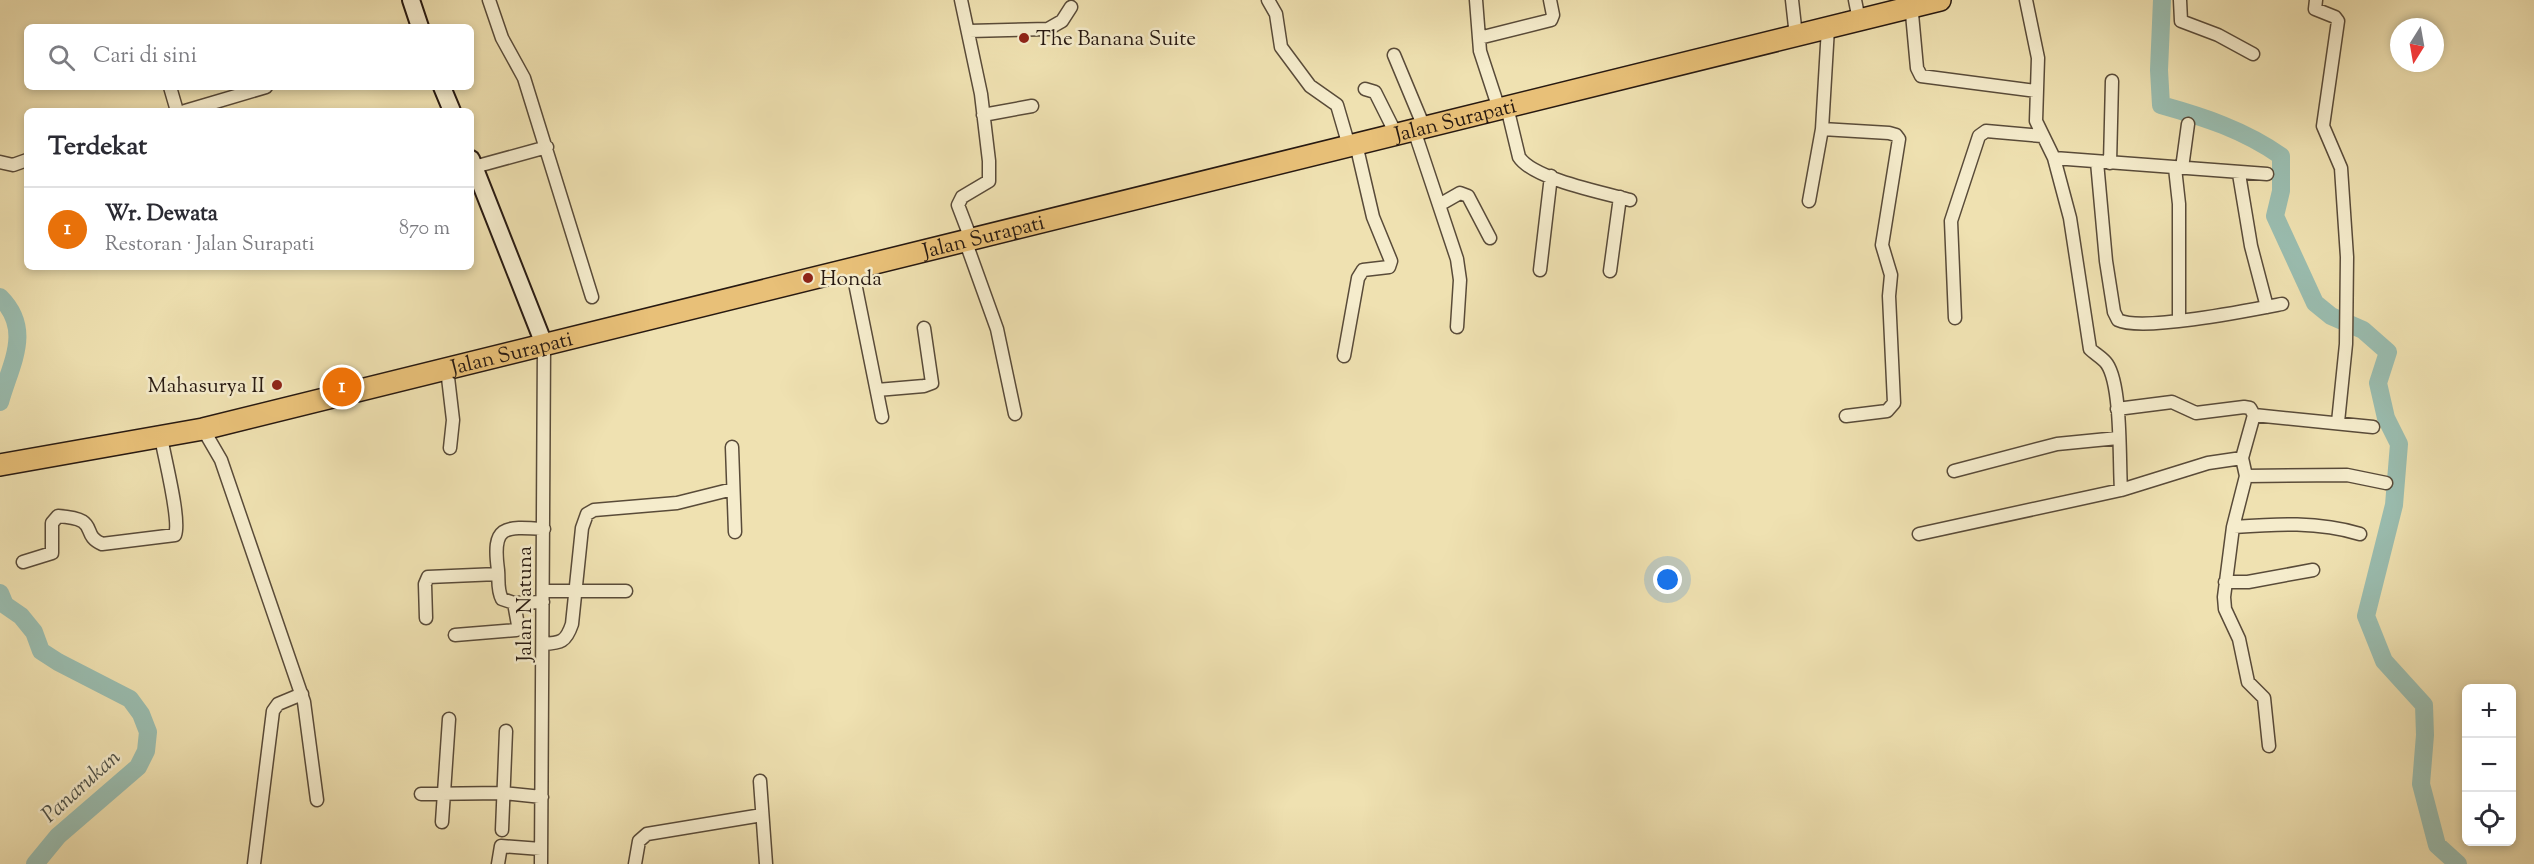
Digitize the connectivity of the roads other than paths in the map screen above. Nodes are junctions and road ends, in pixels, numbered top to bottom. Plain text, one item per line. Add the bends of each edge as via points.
1 (411, 0) edge
2 (489, 0) edge
3 (961, 0) edge
4 (1268, 0) edge
5 (1476, 0) edge
6 (1550, 0) edge
7 (1792, 0) edge
8 (1940, 0) edge
9 (2026, 0) edge
10 (2180, 0) edge
11 (2316, 0) edge
12 (1911, 3) edge
13 (1071, 8) dead end
14 (1857, 10) edge
15 (419, 24) edge
16 (1828, 28) junction
17 (969, 31) junction
18 (1796, 36) junction
19 (1479, 38) junction
20 (2253, 54) dead end
21 (1394, 55) dead end
22 (2112, 81) dead end
23 (1365, 89) dead end
24 (171, 90) edge
25 (256, 90) edge
26 (443, 90) edge
27 (2037, 91) junction
28 (1032, 106) dead end
29 (176, 108) edge
30 (195, 108) edge
31 (451, 108) edge
32 (1503, 108) junction
33 (983, 115) junction
34 (2188, 124) dead end
35 (1822, 129) junction
36 (1411, 131) junction
37 (2042, 136) junction
38 (1353, 145) junction
39 (547, 147) junction
40 (2054, 158) junction
41 (24, 161) edge
42 (0, 162) edge
43 (2103, 162) junction
44 (474, 163) edge
45 (474, 166) edge
46 (2179, 168) junction
47 (2239, 174) junction
48 (2267, 174) dead end
49 (1551, 176) junction
50 (1809, 201) dead end
51 (1439, 205) junction
52 (1491, 238) dead end
53 (968, 240) junction
54 (852, 268) junction
55 (1540, 270) dead end
56 (1610, 272) dead end
57 (592, 297) dead end
58 (2282, 304) dead end
59 (2267, 307) junction
60 (1955, 318) dead end
61 (2179, 319) junction
62 (1457, 327) dead end
63 (924, 328) dead end
64 (544, 344) junction
65 (1344, 356) dead end
66 (447, 369) junction
67 (877, 390) junction
68 (2117, 409) junction
69 (1015, 414) dead end
70 (2254, 415) junction
71 (1846, 416) dead end
72 (882, 417) dead end
73 (2338, 423) junction
74 (2373, 427) dead end
75 (203, 429) junction
76 (161, 437) junction
77 (2118, 438) junction
78 (732, 447) dead end
79 (450, 448) dead end
80 (2242, 458) junction
81 (0, 465) edge
82 (1954, 471) dead end
83 (2246, 476) junction
84 (2386, 483) dead end
85 (733, 489) junction
86 (2121, 490) junction
87 (2233, 527) junction
88 (544, 529) junction
89 (735, 532) dead end
90 (1918, 534) dead end
91 (2360, 534) dead end
92 (23, 562) dead end
93 (2313, 570) dead end
94 (498, 574) junction
95 (2225, 582) junction
96 (626, 591) dead end
97 (575, 592) junction
98 (543, 596) junction
99 (514, 603) junction
100 (426, 618) dead end
101 (455, 635) dead end
102 (543, 644) junction
103 (302, 694) junction
104 (448, 719) dead end
105 (506, 731) dead end
106 (2269, 746) dead end
107 (760, 781) dead end
108 (421, 794) dead end
109 (445, 794) junction
110 (503, 794) junction
111 (542, 796) junction
112 (317, 800) dead end
113 (762, 815) junction
114 (442, 822) dead end
115 (502, 830) dead end
116 (541, 849) junction
117 (254, 864) edge
118 (498, 864) edge
119 (541, 864) edge
120 (635, 864) edge
121 (766, 864) edge

1 - 15 main road
2 - 39 street via 502,38 524,78
3 - 17 street
4 - 38 street via 1276,14 1281,47 1310,86 1337,105
5 - 19 street
6 - 19 street via 1551,20
7 - 18 street
8 - 12 highway, Jalan Surapati
9 - 27 street via 2038,58
10 - 20 street via 2181,21
11 - 73 street via 2315,9 2335,16 2337,21 2323,126 2341,168 2348,304
12 - 14 highway, Jalan Surapati
12 - 27 street via 1921,76
13 - 17 street via 1062,21 1048,29
14 - 16 highway, Jalan Surapati
16 - 18 highway, Jalan Surapati
16 - 35 street
17 - 33 street
18 - 32 highway, Jalan Surapati
19 - 32 street
21 - 36 street
22 - 43 street
23 - 36 street via 1375,92
24 - 29 street
25 - 30 street
26 - 31 main road
27 - 37 street via 2036,122
28 - 33 street
32 - 36 highway, Jalan Surapati
32 - 49 street via 1519,157 1524,164
33 - 53 street via 990,178 987,184 962,197 958,205
34 - 46 street
35 - 50 street
35 - 71 street via 1888,133 1899,139 1881,250 1891,275 1894,403 1887,411
36 - 38 highway, Jalan Surapati
36 - 51 street
37 - 40 street
37 - 60 street via 1986,131 1979,136 1951,221
38 - 53 highway, Jalan Surapati
38 - 65 street via 1373,217 1391,261 1389,267 1363,270 1358,278
39 - 44 street
39 - 57 street
40 - 43 street
40 - 68 street via 2070,218 2088,345 2108,364
41 - 42 street via 14,165
43 - 46 street
43 - 61 street via 2104,251 2117,319 2127,323
45 - 64 main road
46 - 47 street
46 - 61 street
47 - 48 street
47 - 59 street via 2251,246
49 - 55 street
49 - 56 street via 1625,199
51 - 52 street via 1460,193 1468,196
51 - 62 street via 1457,259
53 - 54 highway, Jalan Surapati
53 - 69 street via 997,329
54 - 64 highway, Jalan Surapati
54 - 67 street
58 - 59 street
59 - 61 street
63 - 67 street via 932,383
64 - 66 highway, Jalan Surapati
64 - 88 street, Jalan Natuna
66 - 75 highway, Jalan Surapati
66 - 79 street via 453,420
67 - 72 street
68 - 70 street via 2172,402 2196,413 2244,407
68 - 77 street
70 - 73 street
70 - 80 street
73 - 74 street
75 - 76 highway, Jalan Surapati
75 - 103 street via 221,460
76 - 81 highway, Jalan Surapati
76 - 92 street via 174,506 175,535 102,544 94,539 86,522 58,516 52,524 52,554
77 - 82 street via 2056,444
77 - 86 street
78 - 85 street
80 - 83 street
80 - 86 street via 2208,463
83 - 84 street via 2347,475
83 - 87 street
85 - 89 street
85 - 97 street via 677,502 590,512 582,528
86 - 90 street
87 - 91 street via 2301,523
87 - 95 street
88 - 94 street via 519,527 503,532 495,547
88 - 98 street, Jalan Natuna
93 - 95 street via 2248,582
94 - 99 street via 502,599
94 - 100 street via 428,577 424,584
95 - 106 street via 2225,609 2240,639 2248,682 2265,702
96 - 97 street
97 - 98 street
97 - 102 street via 568,638
98 - 99 street
98 - 102 street, Jalan Natuna
99 - 101 street via 516,630
102 - 111 street, Jalan Natuna
103 - 112 street
103 - 117 street via 283,701 273,711
104 - 109 street
105 - 110 street
107 - 113 street
108 - 109 street
109 - 110 street
109 - 114 street
110 - 111 street
110 - 115 street
111 - 116 street, Jalan Natuna
113 - 120 street via 647,834 639,841
113 - 121 street
116 - 118 street via 501,846
116 - 119 street, Jalan Natuna

